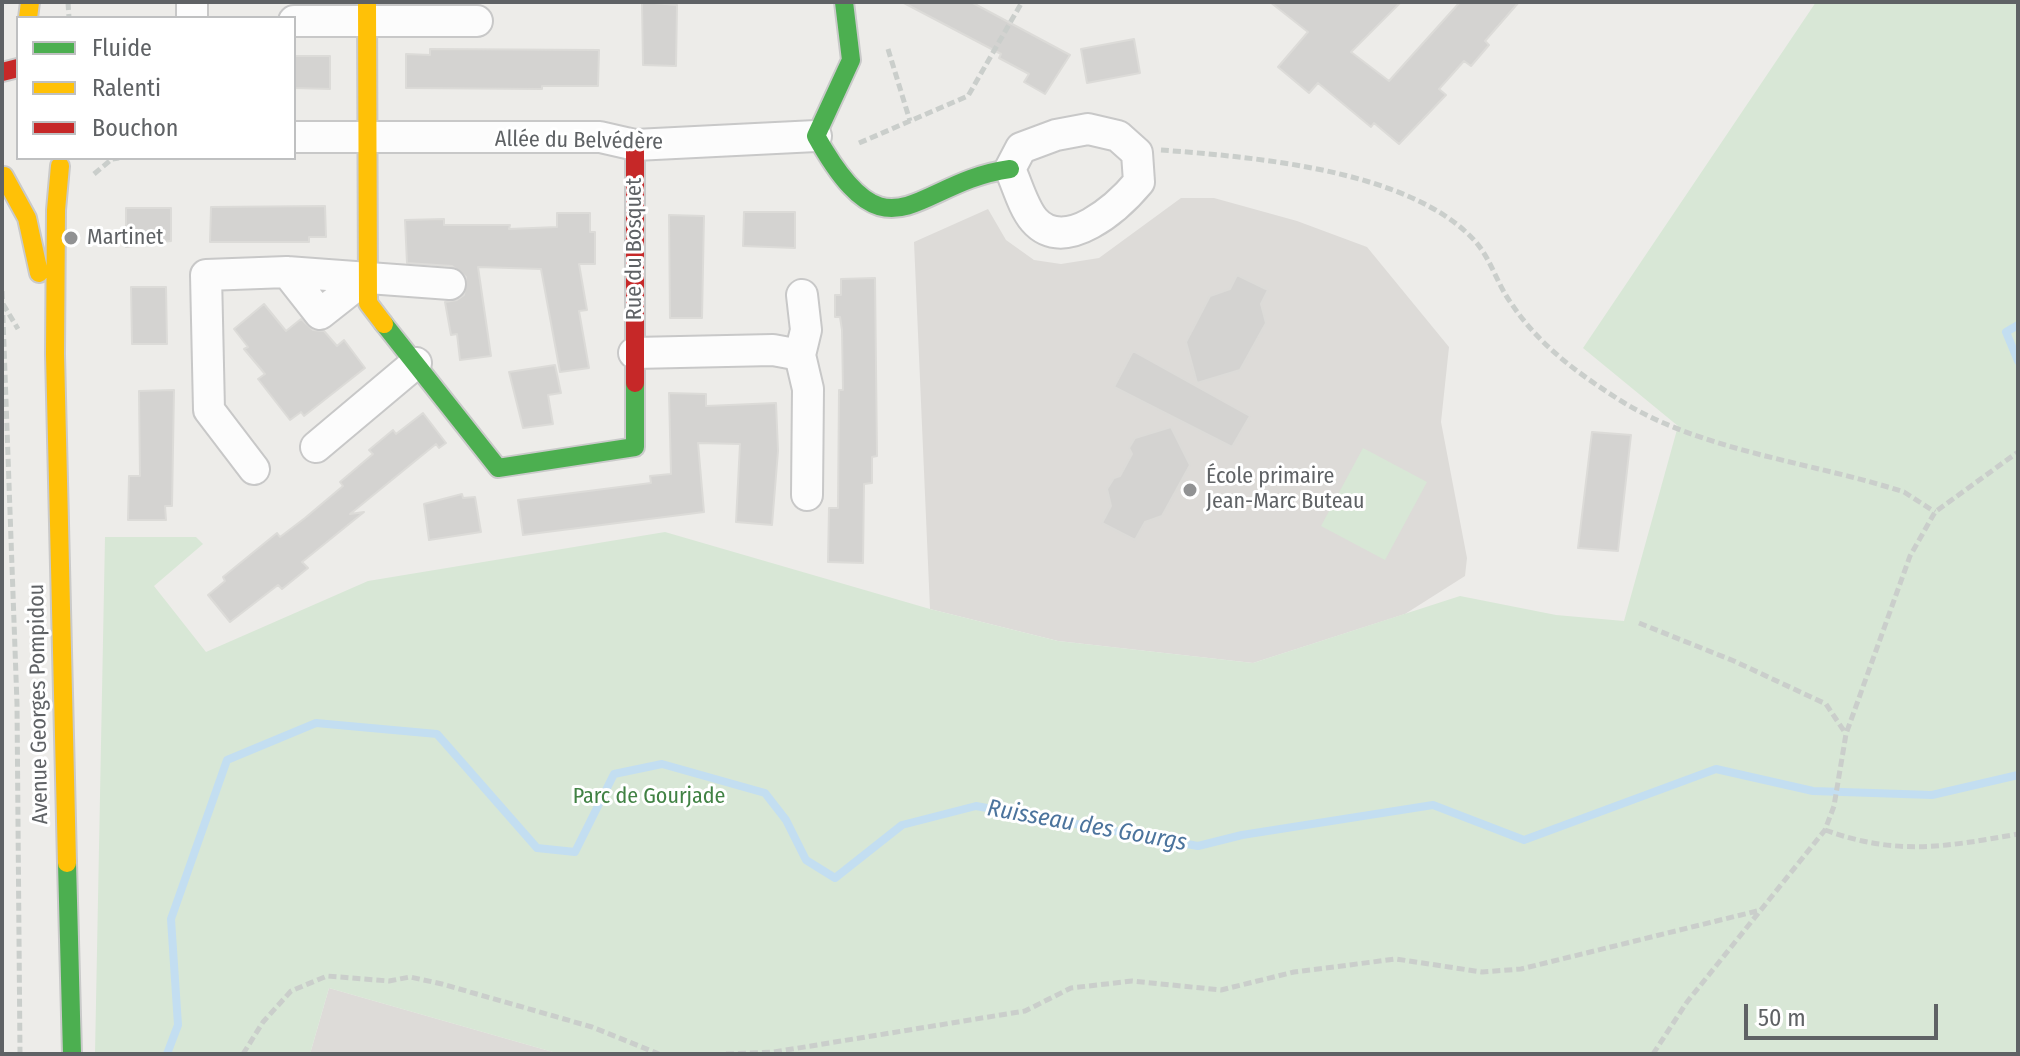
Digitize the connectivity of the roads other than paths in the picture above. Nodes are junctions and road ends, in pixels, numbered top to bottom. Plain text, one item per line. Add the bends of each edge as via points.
1 (844, 2) edge
2 (367, 12) edge
3 (296, 21) edge
4 (477, 21) dead end
5 (296, 137) edge
6 (367, 139) junction
7 (635, 145) junction
8 (822, 146) junction
9 (64, 162) edge
10 (1010, 169) junction
11 (3, 176) edge
12 (287, 272) junction
13 (367, 277) junction
14 (450, 284) dead end
15 (802, 295) dead end
16 (634, 353) junction
17 (55, 354) junction
18 (800, 355) junction
19 (416, 363) junction
20 (316, 447) dead end
21 (254, 469) dead end
22 (807, 495) dead end
23 (72, 1054) edge

1 - 8 street via 853,34 852,64
2 - 3 street
2 - 4 street
2 - 6 street, Rue du Bosquet
5 - 6 street, Allée du Belvédère
6 - 7 street, Allée du Belvédère via 600,137
6 - 13 street, Rue du Bosquet
7 - 8 street, Allée du Belvédère
7 - 16 street, Rue du Bosquet
8 - 10 street via 860,197 885,205 911,207 984,171
9 - 11 street via 32,179
9 - 17 street, Avenue Georges Pompidou via 56,210
10 - 10 street via 1034,221 1052,231 1072,232 1119,205 1139,182 1137,153 1118,136 1088,129 1021,148
11 - 17 street, Avenue Georges Pompidou via 27,218
12 - 13 street
12 - 13 street via 320,314
12 - 21 street via 206,275 209,410
13 - 14 street
13 - 19 street, Rue du Bosquet via 368,303
15 - 18 street via 806,330
16 - 18 street, Rue du Bosquet via 773,350
16 - 19 street, Rue du Bosquet via 635,447 498,468
17 - 23 street, Avenue Georges Pompidou
18 - 22 street via 808,389
19 - 20 street

